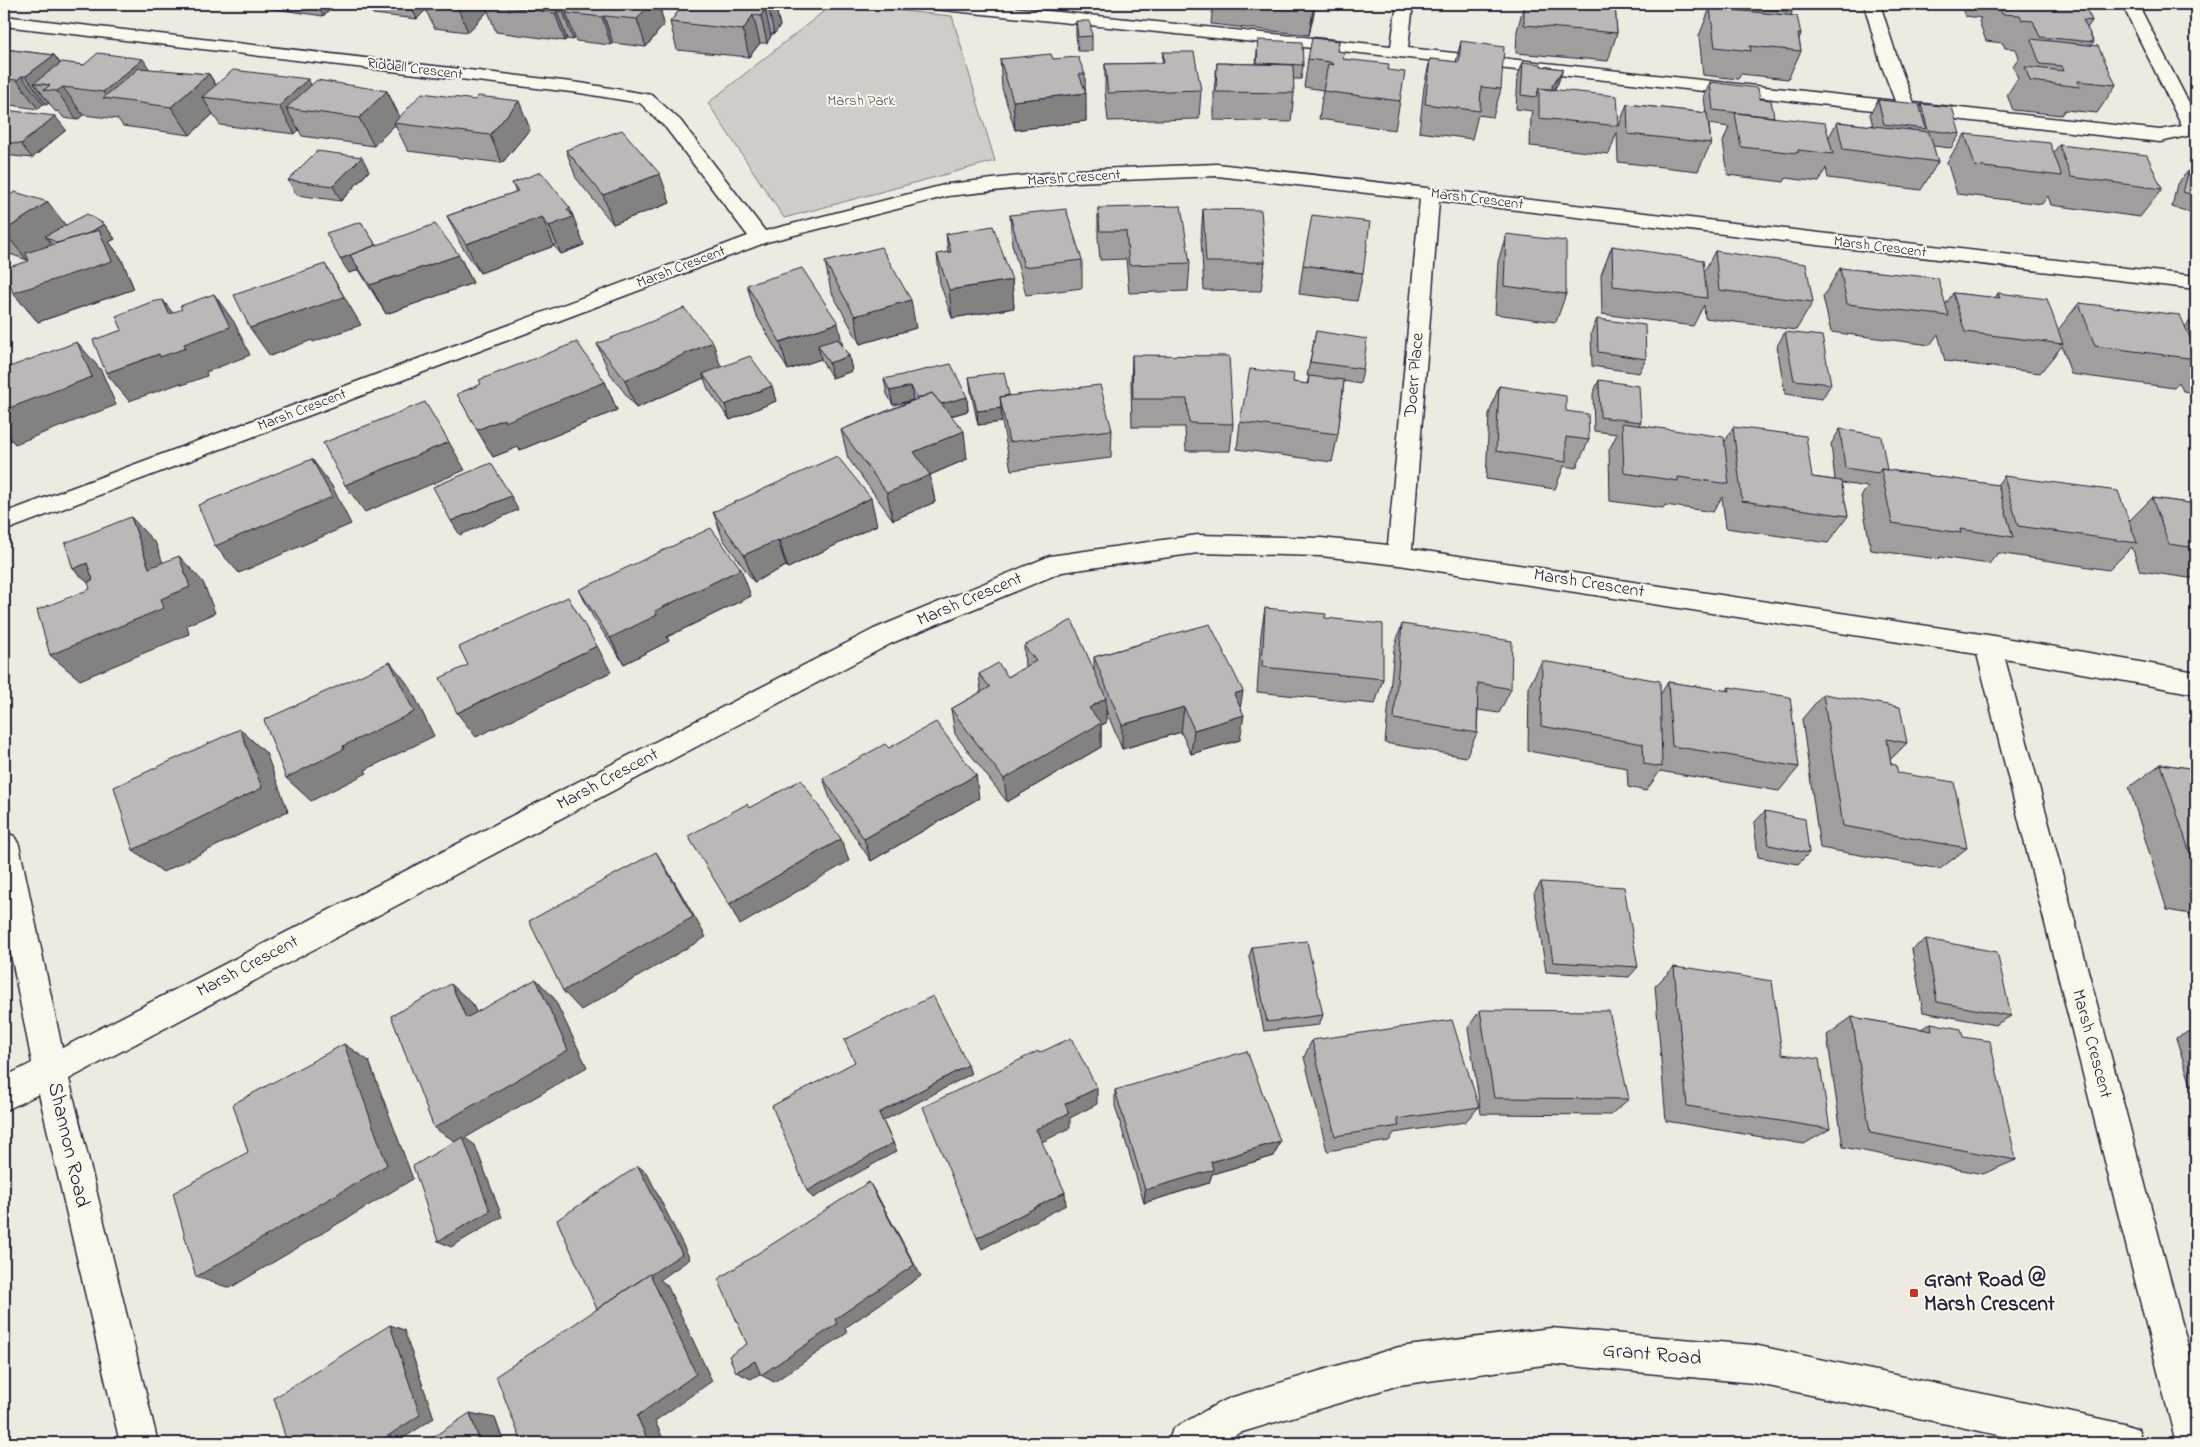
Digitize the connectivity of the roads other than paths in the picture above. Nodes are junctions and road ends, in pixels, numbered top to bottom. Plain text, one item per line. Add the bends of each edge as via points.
1 (934, 4) edge
2 (1872, 4) edge
3 (2130, 4) edge
4 (1405, 5) edge
5 (4, 21) edge
6 (1399, 52) junction
7 (1907, 109) junction
8 (1430, 194) junction
9 (760, 238) junction
10 (2196, 282) edge
11 (4, 522) edge
12 (1400, 556) junction
13 (1988, 645) junction
14 (2196, 684) edge
15 (4, 845) edge
16 (50, 1070) junction
17 (4, 1094) edge
18 (139, 1443) edge
19 (1187, 1443) edge
20 (2124, 1443) edge
21 (2195, 1443) edge

1 - 6 street
2 - 7 street
3 - 7 street via 2193,129 2160,136
4 - 6 street
5 - 9 street, Riddell Crescent via 646,98 674,124
6 - 7 street
8 - 9 street, Marsh Crescent via 1217,170 1075,176 948,190
8 - 10 street, Marsh Crescent
8 - 12 street, Doerr Place
9 - 11 street, Marsh Crescent
12 - 13 street, Marsh Crescent
12 - 16 street, Marsh Crescent via 1321,547 1198,544 1059,563 883,636
13 - 14 street, Marsh Crescent
13 - 21 street, Marsh Crescent
15 - 16 street, Shannon Road
16 - 17 street, Marsh Crescent
16 - 18 street, Shannon Road
19 - 20 street, Grant Road via 1230,1417 1399,1366 1551,1346 1754,1364

